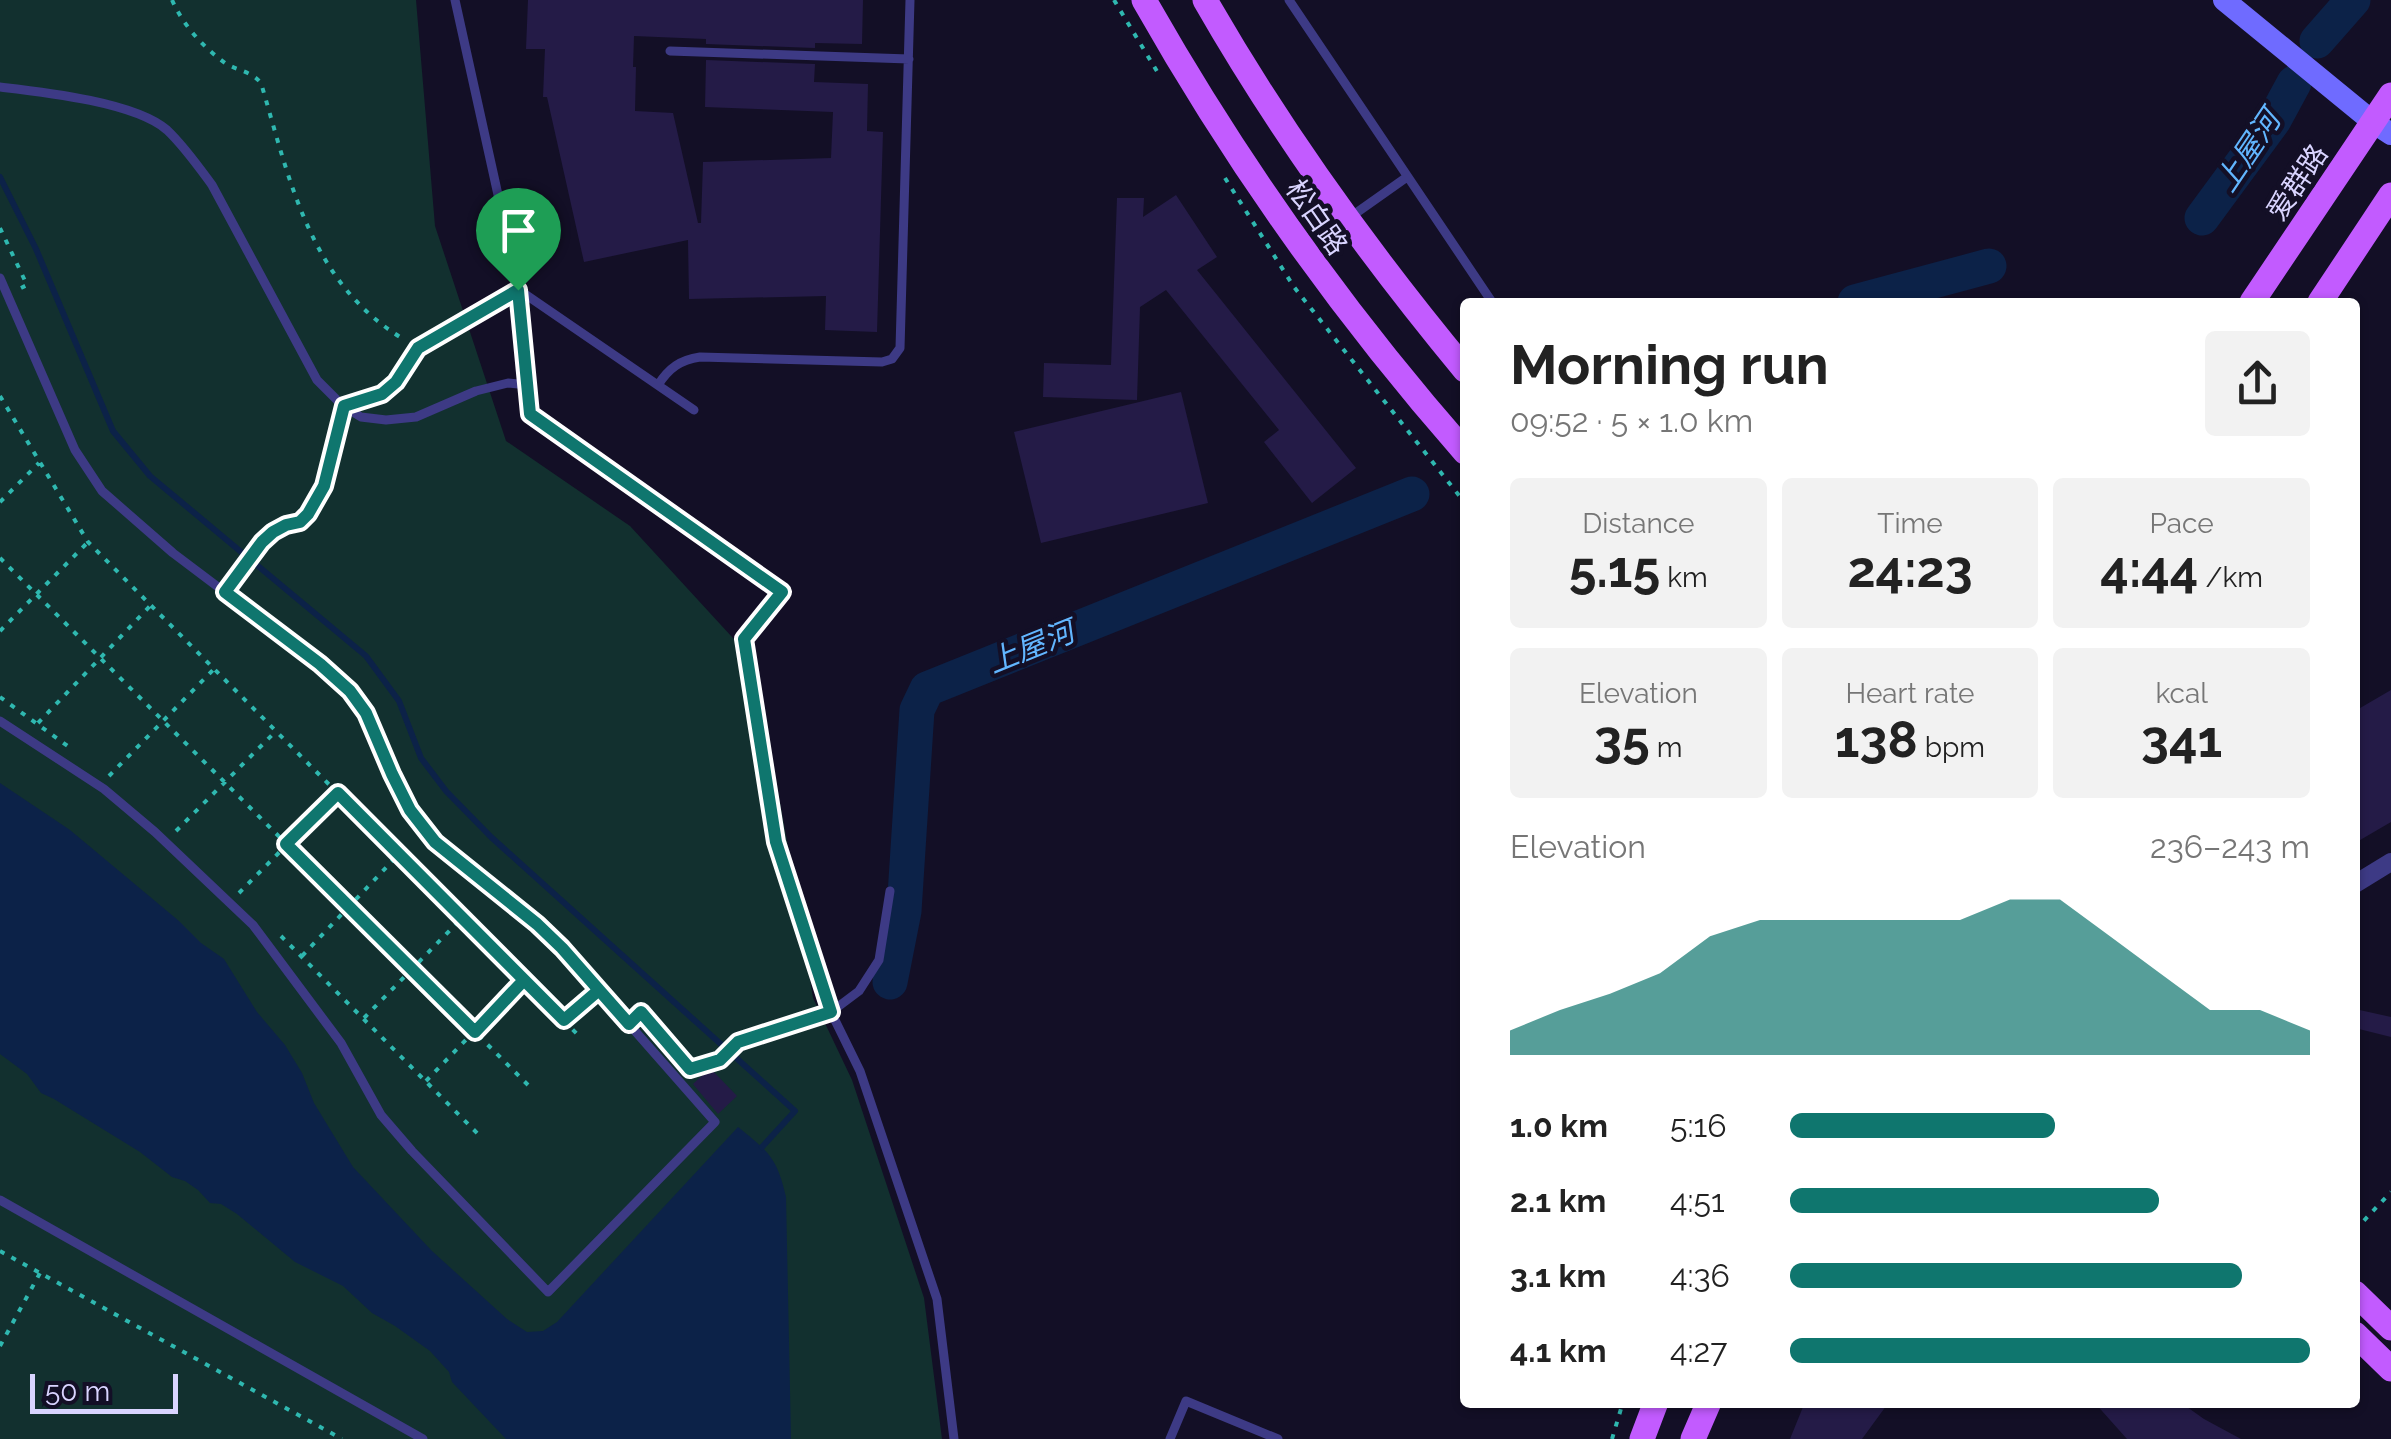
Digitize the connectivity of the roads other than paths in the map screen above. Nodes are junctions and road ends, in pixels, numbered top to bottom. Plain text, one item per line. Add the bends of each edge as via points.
1 (456, 0) edge
2 (910, 0) edge
3 (1144, 0) edge
4 (1205, 0) edge
5 (1289, 0) edge
6 (2224, 0) edge
7 (670, 51) dead end
8 (909, 59) junction
9 (0, 87) edge
10 (2391, 95) edge
11 (2382, 128) edge
12 (1407, 176) junction
13 (2391, 196) edge
14 (1347, 219) junction
15 (0, 278) edge
16 (518, 290) junction
17 (1489, 298) edge
18 (2255, 298) edge
19 (2323, 298) edge
20 (1460, 364) edge
21 (658, 385) junction
22 (528, 386) junction
23 (344, 406) junction
24 (694, 410) dead end
25 (1460, 446) edge
26 (0, 721) edge
27 (2391, 862) edge
28 (2360, 881) edge
29 (890, 890) dead end
30 (831, 1012) junction
31 (629, 1024) junction
32 (0, 1200) edge
33 (2360, 1298) edge
34 (2391, 1328) edge
35 (2360, 1339) edge
36 (2391, 1369) edge
37 (1654, 1408) edge
38 (1706, 1408) edge
39 (423, 1439) edge
40 (954, 1439) edge
41 (1170, 1439) edge
42 (1278, 1439) edge
43 (1642, 1439) edge
44 (1693, 1439) edge

1 - 16 lane
2 - 8 lane
3 - 25 main road, 松白路 via 1290,231
4 - 14 main road, 松白路
5 - 12 lane
6 - 11 street
7 - 8 lane
8 - 21 lane via 900,348 892,359 700,357 677,364
9 - 23 lane via 98,103 164,128 212,185 317,380
10 - 11 main road, 爱群路
11 - 18 main road, 爱群路
12 - 14 lane
12 - 17 lane
13 - 19 main road
14 - 20 main road, 松白路
15 - 31 lane via 75,450 102,491 350,691 410,810 435,842 537,924
16 - 21 lane
16 - 22 lane
16 - 23 lane via 418,348 382,394
21 - 24 lane
22 - 23 lane via 476,391 416,417 361,417
22 - 30 lane via 530,414 782,592 744,639 776,842
26 - 31 lane via 104,790 252,925 341,1042 381,1115 548,1292 715,1122
27 - 28 street
29 - 30 lane via 879,960 859,991
30 - 31 lane via 738,1042 720,1060 690,1069 641,1012
30 - 40 lane via 860,1070 937,1299
32 - 39 lane
33 - 34 main road
35 - 36 main road
37 - 43 main road
38 - 44 main road
41 - 42 lane via 1186,1401

